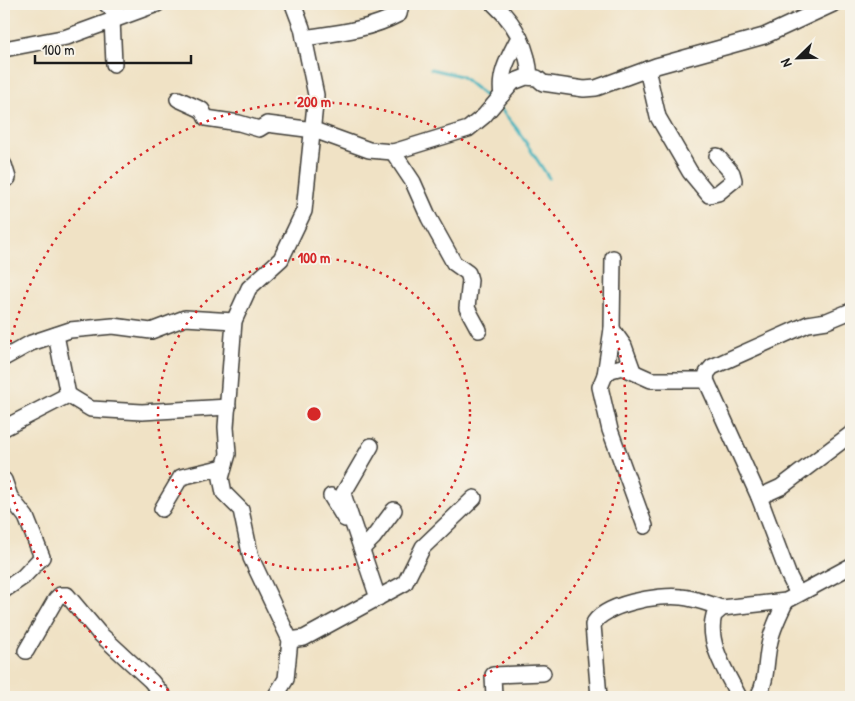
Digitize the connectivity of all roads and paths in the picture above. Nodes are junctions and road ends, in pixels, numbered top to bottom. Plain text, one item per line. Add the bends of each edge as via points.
1 (106, 4) edge
2 (157, 4) edge
3 (293, 4) edge
4 (415, 4) edge
5 (494, 4) edge
6 (832, 4) edge
7 (400, 9) edge
8 (116, 17) junction
9 (520, 37) junction
10 (304, 38) junction
11 (4, 49) edge
12 (114, 64) dead end
13 (647, 69) junction
14 (530, 77) junction
15 (502, 95) junction
16 (178, 98) dead end
17 (314, 130) junction
18 (394, 152) junction
19 (717, 156) dead end
20 (614, 258) dead end
21 (851, 311) edge
22 (234, 321) junction
23 (612, 328) junction
24 (479, 330) dead end
25 (56, 335) junction
26 (4, 358) edge
27 (633, 371) junction
28 (605, 375) junction
29 (706, 380) junction
30 (68, 395) junction
31 (228, 407) junction
32 (4, 428) edge
33 (851, 434) edge
34 (371, 446) dead end
35 (224, 467) junction
36 (4, 480) edge
37 (781, 487) junction
38 (331, 496) dead end
39 (759, 497) junction
40 (474, 498) dead end
41 (7, 502) edge
42 (162, 509) dead end
43 (394, 510) dead end
44 (769, 523) junction
45 (645, 526) dead end
46 (361, 543) junction
47 (851, 566) edge
48 (4, 590) edge
49 (792, 597) junction
50 (378, 598) junction
51 (722, 608) junction
52 (290, 640) junction
53 (26, 651) dead end
54 (543, 673) dead end
55 (759, 696) edge
56 (164, 697) edge
57 (275, 697) edge
58 (494, 697) edge
59 (599, 697) edge
60 (739, 697) edge

1 - 8 street
2 - 8 street
3 - 10 street
4 - 7 street
5 - 9 street via 510,18
6 - 13 street via 764,36
7 - 10 street via 385,21 356,30
8 - 11 street via 67,37
8 - 12 street
9 - 14 street
9 - 15 street via 504,68
10 - 17 street via 316,95
13 - 14 street via 596,88 584,89 543,83
13 - 19 street via 658,117 690,172 709,195 718,193 734,180
14 - 15 street via 513,82
15 - 18 street via 468,129
16 - 17 street via 202,110 206,118 259,129 267,124
17 - 18 street via 369,150
17 - 22 street via 304,211 281,259 249,288
18 - 24 street via 454,263 468,272 467,308
20 - 23 street
21 - 29 street via 827,321 808,324 712,367
22 - 25 street via 185,318 151,331 113,326 70,330
22 - 31 street
23 - 27 street via 624,346
23 - 28 street
25 - 26 street via 31,343
25 - 30 street
27 - 28 street via 622,367
27 - 29 street via 652,380
28 - 45 street via 600,387 610,430
29 - 39 street
30 - 31 street via 91,409 142,412
30 - 32 street
31 - 35 street via 228,454
33 - 37 street
34 - 46 street via 343,494
35 - 42 street via 181,477
35 - 52 street via 221,486 241,510 251,558
36 - 41 street
37 - 39 street
37 - 44 street
38 - 46 street
39 - 44 street
40 - 50 street via 423,548 405,583
41 - 48 street via 26,517 42,557 23,578
43 - 46 street via 373,538
44 - 49 street via 788,574
46 - 50 street
47 - 49 street
49 - 51 street
49 - 55 street via 770,637 766,675
50 - 52 street via 304,638
51 - 59 street via 681,596 648,598 596,618 593,625
51 - 60 street via 714,615 711,634
52 - 57 street via 286,679
53 - 56 street via 56,600 66,595 99,633
54 - 58 street via 493,675

